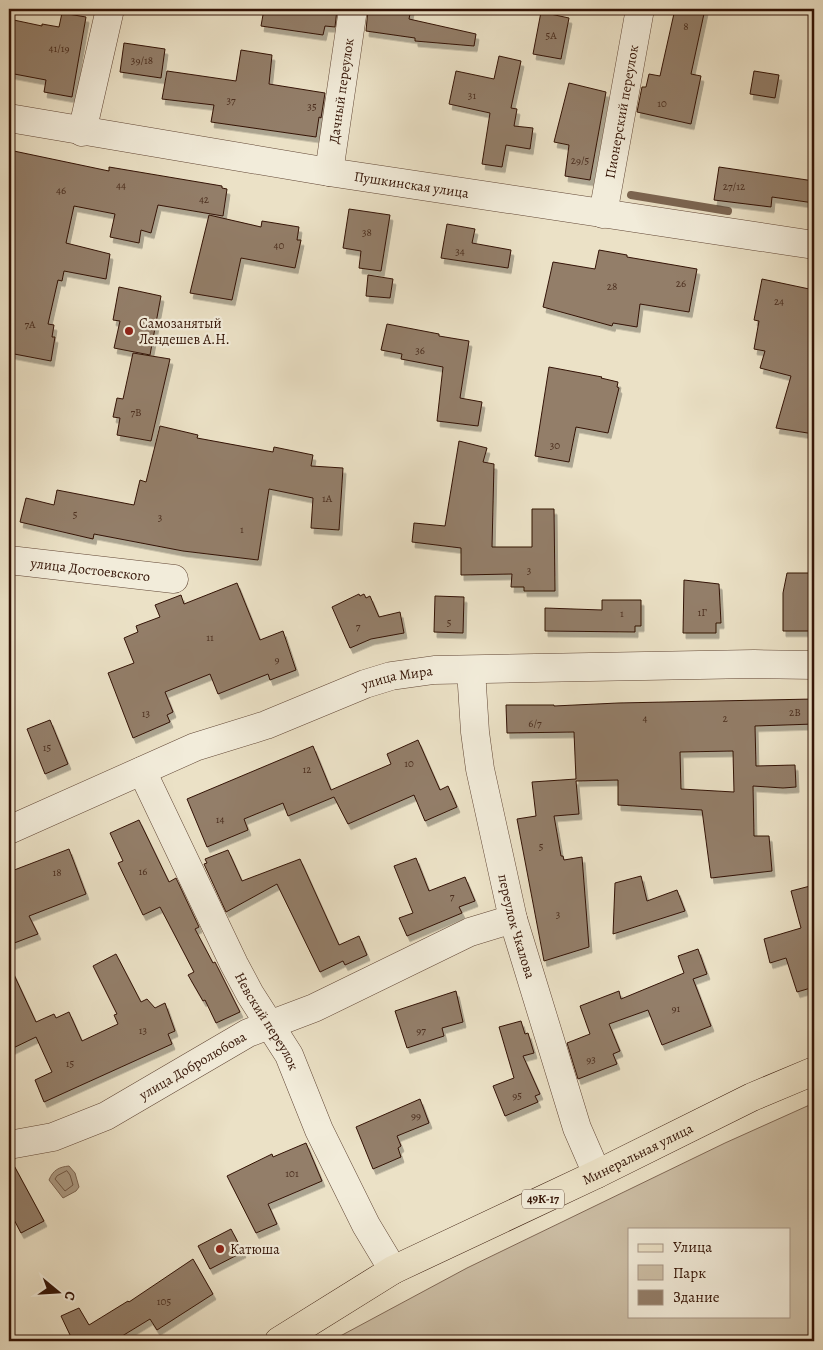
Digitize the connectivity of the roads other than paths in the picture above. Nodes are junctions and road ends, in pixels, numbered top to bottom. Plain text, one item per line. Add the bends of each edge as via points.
1 (110, 9) edge
2 (353, 9) edge
3 (640, 9) edge
4 (9, 118) edge
5 (82, 132) junction
6 (329, 172) junction
7 (603, 214) junction
8 (814, 245) edge
9 (9, 560) edge
10 (174, 579) dead end
11 (814, 665) edge
12 (471, 670) junction
13 (142, 771) junction
14 (9, 830) edge
15 (513, 919) junction
16 (272, 1025) junction
17 (814, 1071) edge
18 (9, 1144) edge
19 (597, 1174) junction
20 (393, 1270) junction
21 (279, 1341) edge

1 - 5 street
2 - 6 street, Дачный переулок
3 - 7 street, Пионерский переулок
4 - 5 street, Пушкинская улица
5 - 6 street, Пушкинская улица
6 - 7 street, Пушкинская улица
7 - 8 street, Пушкинская улица
9 - 10 street, улица Достоевского
11 - 12 street, улица Мира
12 - 13 street, улица Мира via 434,670 391,676 266,725 196,747
12 - 15 street, переулок Чкалова via 480,769
13 - 14 street, улица Мира
13 - 16 street, Невский переулок via 234,964
15 - 16 street, улица Добролюбова via 470,932
15 - 19 street, переулок Чкалова via 577,1128
16 - 18 street, улица Добролюбова via 241,1037 106,1116 53,1137
16 - 20 street, Невский переулок via 289,1055 319,1130 366,1225
17 - 19 main road, Минеральная улица / 49К-17 via 752,1097
19 - 20 main road, Минеральная улица / 49К-17
20 - 21 main road, Минеральная улица / 49К-17

